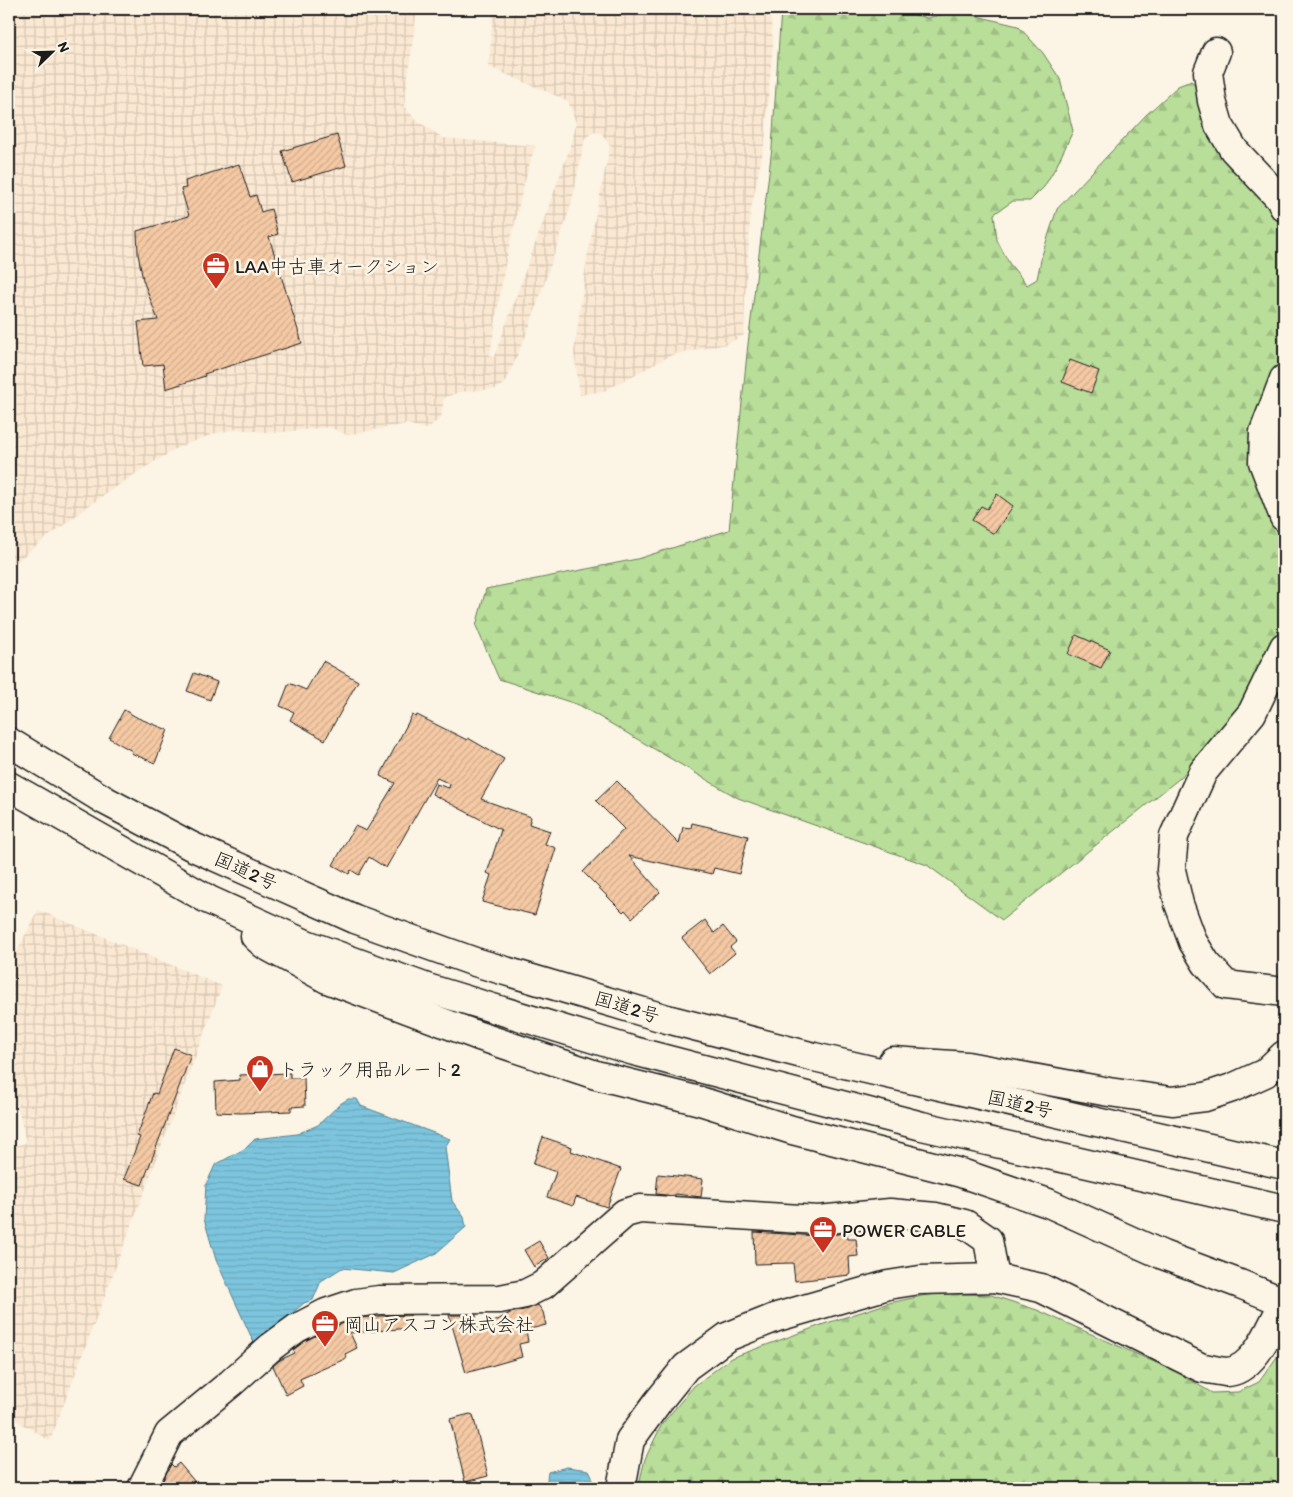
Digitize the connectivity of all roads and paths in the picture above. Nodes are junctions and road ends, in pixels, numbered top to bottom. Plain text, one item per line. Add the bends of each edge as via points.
1 (1216, 52) dead end
2 (1284, 207) edge
3 (1284, 379) edge
4 (1284, 517) edge
5 (1284, 647) edge
6 (9, 742) edge
7 (9, 786) edge
8 (209, 900) junction
9 (1284, 992) edge
10 (1284, 1055) edge
11 (814, 1057) junction
12 (1284, 1165) edge
13 (1284, 1209) edge
14 (995, 1278) junction
15 (1284, 1302) edge
16 (142, 1488) edge
17 (621, 1488) edge

1 - 2 main road via 1208,72 1219,125 1234,150
3 - 4 main road via 1264,432 1264,462
5 - 9 main road via 1252,712 1203,772 1174,836 1171,870 1193,942 1226,985
6 - 11 main road, 国道2号 via 106,801 191,846 355,919 476,962 667,1019
7 - 8 main road
8 - 13 main road via 306,944 427,988 634,1051 922,1126
8 - 15 main road via 265,945 327,979 479,1036 596,1075 961,1173 1048,1203 1162,1254
10 - 11 main road via 1265,1073 1232,1088 1204,1097 1172,1101 967,1066
11 - 12 main road, 国道2号
14 - 15 main road via 1041,1288 1202,1368 1227,1372 1244,1366 1258,1352
14 - 16 main road via 988,1240 965,1224 936,1217 890,1213 818,1220 640,1209 625,1213 544,1285 525,1294 500,1298 356,1303 297,1328 169,1434
14 - 17 main road via 920,1280 888,1285 776,1317 727,1337 686,1367 630,1440

